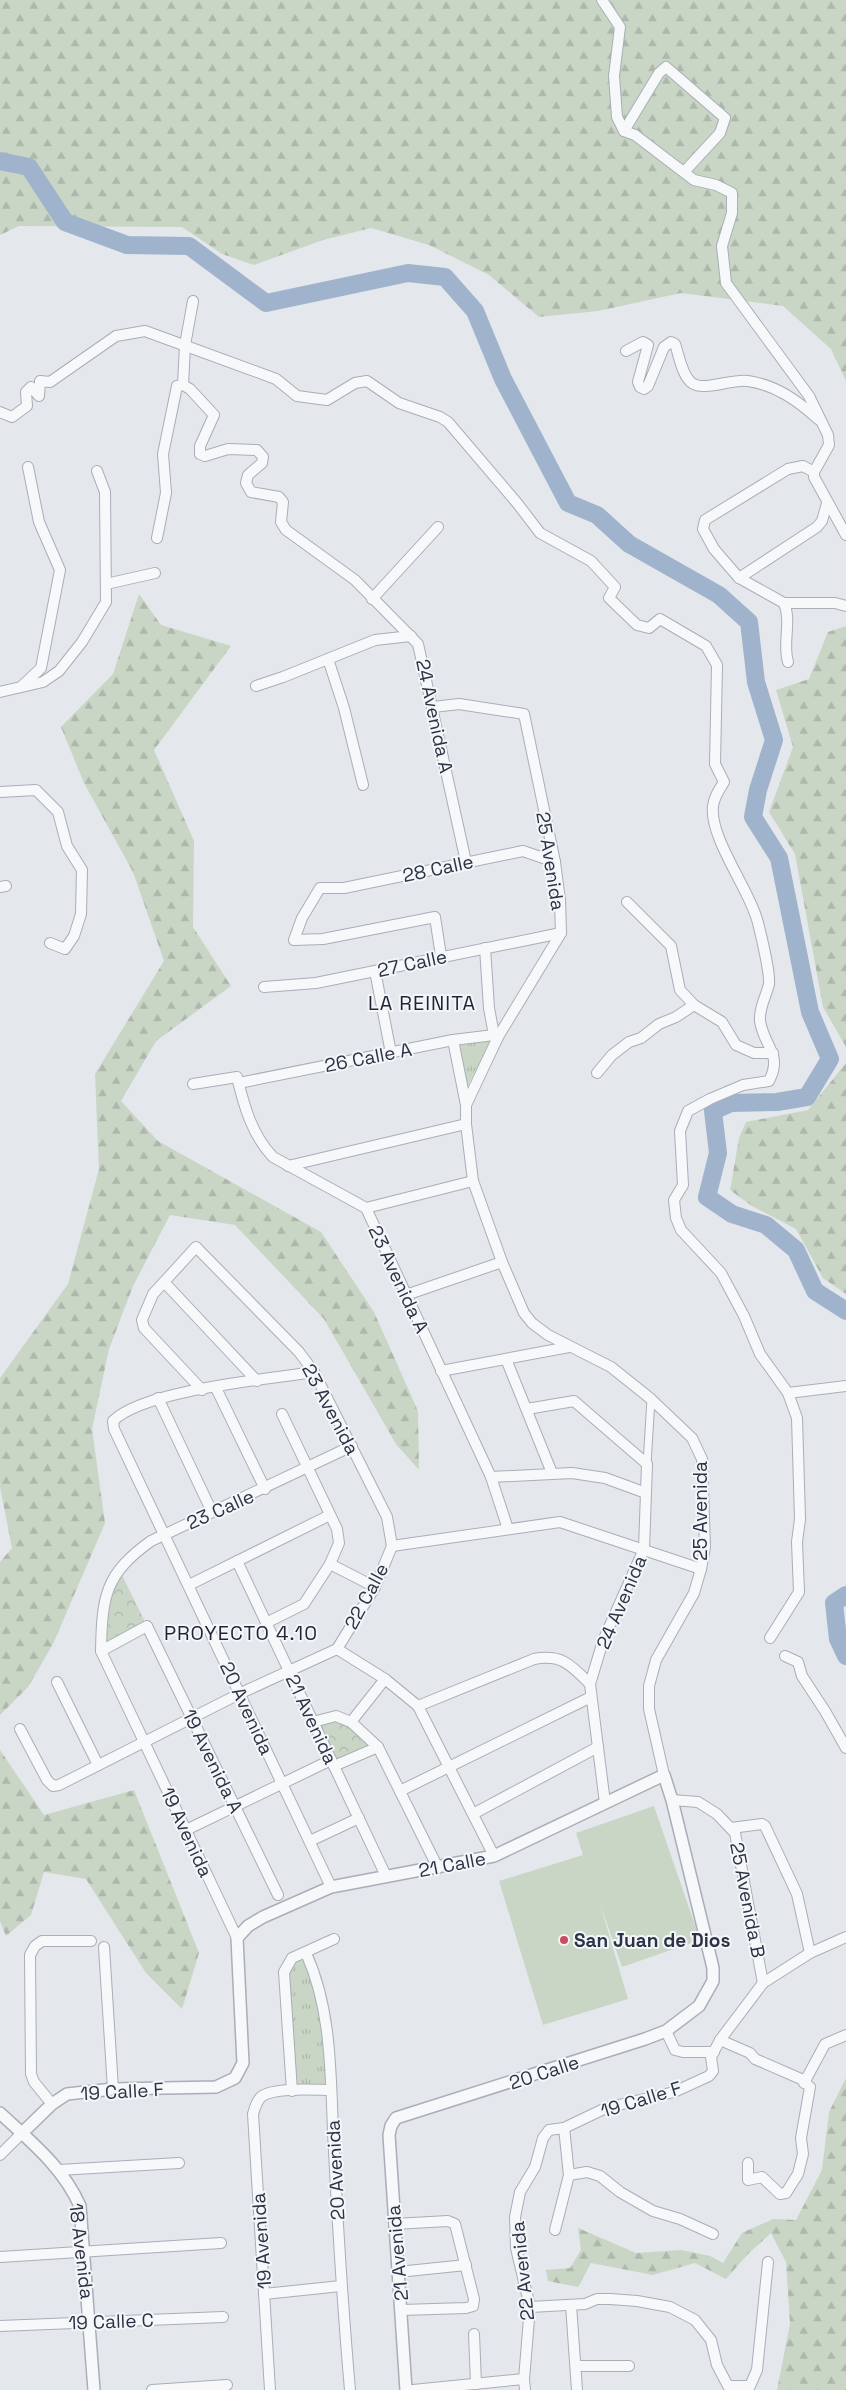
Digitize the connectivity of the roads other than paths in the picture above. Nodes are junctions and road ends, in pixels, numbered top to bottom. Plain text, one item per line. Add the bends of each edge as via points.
1 (602, 0) edge
2 (624, 131) junction
3 (684, 172) junction
4 (193, 302) dead end
5 (185, 345) junction
6 (626, 350) dead end
7 (183, 385) junction
8 (0, 412) edge
9 (822, 424) junction
10 (28, 467) dead end
11 (97, 471) dead end
12 (814, 472) junction
13 (827, 503) junction
14 (438, 527) dead end
15 (846, 535) edge
16 (157, 538) dead end
17 (155, 573) dead end
18 (740, 578) junction
19 (106, 584) junction
20 (372, 598) junction
21 (784, 603) junction
22 (846, 606) edge
23 (411, 636) junction
24 (328, 659) junction
25 (788, 662) dead end
26 (256, 686) dead end
27 (21, 687) junction
28 (0, 692) edge
29 (433, 708) junction
30 (363, 784) dead end
31 (0, 792) edge
32 (466, 862) junction
33 (555, 862) junction
34 (627, 902) dead end
35 (561, 933) junction
36 (50, 943) dead end
37 (485, 948) junction
38 (442, 956) junction
39 (375, 971) junction
40 (264, 988) dead end
41 (694, 1005) junction
42 (496, 1036) junction
43 (453, 1040) junction
44 (392, 1053) junction
45 (773, 1053) junction
46 (597, 1073) dead end
47 (238, 1080) junction
48 (193, 1084) dead end
49 (466, 1106) junction
50 (466, 1124) junction
51 (288, 1166) junction
52 (474, 1181) junction
53 (366, 1208) junction
54 (502, 1262) junction
55 (164, 1282) junction
56 (406, 1295) junction
57 (568, 1347) junction
58 (506, 1358) junction
59 (441, 1371) junction
60 (314, 1372) junction
61 (257, 1381) junction
62 (846, 1386) edge
63 (216, 1388) junction
64 (202, 1390) junction
65 (788, 1394) junction
66 (158, 1398) junction
67 (650, 1399) junction
68 (527, 1409) junction
69 (282, 1414) dead end
70 (352, 1446) junction
71 (647, 1464) junction
72 (309, 1468) junction
73 (552, 1473) junction
74 (491, 1477) junction
75 (265, 1489) junction
76 (646, 1493) junction
77 (212, 1512) junction
78 (330, 1515) junction
79 (508, 1529) junction
80 (164, 1534) junction
81 (392, 1546) junction
82 (644, 1549) junction
83 (237, 1561) junction
84 (330, 1564) junction
85 (701, 1569) junction
86 (189, 1585) junction
87 (375, 1587) junction
88 (107, 1592) joint
89 (266, 1623) junction
90 (770, 1638) dead end
91 (337, 1649) junction
92 (101, 1651) junction
93 (786, 1656) dead end
94 (289, 1671) junction
95 (385, 1678) junction
96 (58, 1682) dead end
97 (590, 1684) junction
98 (241, 1693) junction
99 (590, 1697) junction
100 (418, 1706) junction
101 (192, 1718) junction
102 (313, 1722) junction
103 (350, 1722) junction
104 (20, 1729) dead end
105 (144, 1743) junction
106 (378, 1747) junction
107 (598, 1747) junction
108 (846, 1748) edge
109 (333, 1763) junction
110 (98, 1765) junction
111 (448, 1766) junction
112 (664, 1775) junction
113 (282, 1782) junction
114 (400, 1791) junction
115 (672, 1800) junction
116 (605, 1803) junction
117 (234, 1806) junction
118 (473, 1814) junction
119 (359, 1818) junction
120 (731, 1828) junction
121 (186, 1830) junction
122 (310, 1841) junction
123 (494, 1856) junction
124 (438, 1868) junction
125 (386, 1876) junction
126 (331, 1886) junction
127 (278, 1895) dead end
128 (846, 1937) edge
129 (237, 1938) junction
130 (334, 1939) dead end
131 (91, 1941) dead end
132 (104, 1947) dead end
133 (306, 1953) junction
134 (810, 1953) junction
135 (763, 1982) junction
136 (688, 2017) joint
137 (666, 2031) junction
138 (846, 2035) edge
139 (720, 2040) junction
140 (714, 2052) junction
141 (235, 2078) joint
142 (807, 2085) junction
143 (114, 2089) junction
144 (330, 2090) junction
145 (292, 2091) junction
146 (52, 2104) junction
147 (0, 2113) edge
148 (396, 2118) joint
149 (564, 2128) junction
150 (549, 2130) joint
151 (22, 2133) junction
152 (0, 2155) edge
153 (179, 2163) dead end
154 (748, 2163) dead end
155 (59, 2170) junction
156 (569, 2175) junction
157 (394, 2224) junction
158 (555, 2230) dead end
159 (713, 2234) dead end
160 (221, 2243) dead end
161 (85, 2252) junction
162 (0, 2257) edge
163 (768, 2262) dead end
164 (466, 2265) junction
165 (398, 2272) junction
166 (341, 2286) junction
167 (264, 2294) junction
168 (571, 2304) junction
169 (530, 2307) junction
170 (402, 2310) junction
171 (223, 2317) dead end
172 (90, 2321) junction
173 (0, 2326) edge
174 (474, 2334) dead end
175 (576, 2366) junction
176 (629, 2366) dead end
177 (524, 2379) junction
178 (476, 2384) junction
179 (227, 2385) dead end
180 (94, 2390) edge
181 (152, 2390) edge
182 (270, 2390) edge
183 (350, 2390) edge
184 (406, 2390) edge
185 (413, 2390) edge
186 (525, 2390) edge
187 (577, 2390) edge

1 - 2 street via 620,27 614,76 617,117
2 - 3 street via 635,135
2 - 3 street via 659,72 666,67 725,118 720,133
3 - 9 street via 694,180 716,184 732,193 732,213 722,246 726,283 809,396
4 - 5 street
5 - 7 street
5 - 8 street via 145,331 116,336 50,382 40,381 39,396 31,387 26,392 27,406 12,417
5 - 45 street via 276,379 298,396 326,400 355,383 367,381 399,403 440,417 448,422 540,533 591,561 615,587 609,598 636,624 649,628 660,619 706,646 716,665 715,764 724,782 716,793 713,808 718,834 759,925 769,983 760,1019
6 - 9 street via 643,342 648,345 638,382 644,389 664,347 671,342 675,344 692,384 700,386 749,380 783,391
7 - 16 street via 177,386 162,454 166,493
7 - 20 street, 24 Avenida A via 214,415 200,446 200,454 205,456 228,449 257,450 263,457 262,463 248,474 246,483 251,492 279,497 282,502 281,522 286,530 355,580
9 - 12 street via 829,445
10 - 27 street via 39,522 60,570 41,668
11 - 19 street via 105,492
12 - 13 street via 815,482
12 - 18 street via 803,466 788,469 703,524 708,540
13 - 15 street
13 - 18 street via 817,527
14 - 20 street
17 - 19 street
18 - 21 street
19 - 27 street via 106,602 82,642 59,671 43,682
20 - 23 street, 24 Avenida A
21 - 22 street
21 - 25 street via 788,612
23 - 24 street via 375,640
23 - 29 street, 24 Avenida A via 422,654
24 - 26 street
24 - 30 street
27 - 28 street
29 - 32 street, 24 Avenida A
29 - 33 street, 25 Avenida via 459,704 524,714
31 - 36 street via 36,790 58,812 67,846 82,870 81,914 74,936 65,949
32 - 33 street, 28 Calle via 522,851
32 - 38 street, 28 Calle via 344,888 320,888 302,918 294,940 323,939 435,917
33 - 35 street, 25 Avenida
34 - 41 street via 671,946 680,990
35 - 37 street, 27 Calle
35 - 42 street, 25 Avenida
37 - 38 street, 27 Calle
37 - 42 street via 489,1008
38 - 39 street, 27 Calle
39 - 40 street, 27 Calle via 316,983
39 - 44 street
41 - 45 street via 722,1022 736,1045 754,1053
41 - 46 street via 629,1042
42 - 43 street, 26 Calle A
42 - 49 street, 25 Avenida
43 - 44 street, 26 Calle A
43 - 49 street, 25 Avenida
44 - 47 street, 26 Calle A
45 - 65 street via 776,1069 769,1082 743,1085 688,1111 680,1131 683,1185 674,1200 681,1230 721,1273 760,1354
47 - 48 street, 26 Calle A
47 - 51 street, 23 Avenida A via 253,1129 273,1157
49 - 50 street, 25 Avenida
50 - 51 street
50 - 52 street, 25 Avenida
51 - 53 street, 23 Avenida A
52 - 53 street
52 - 54 street, 25 Avenida
53 - 56 street, 23 Avenida A
54 - 56 street
54 - 57 street, 25 Avenida via 524,1313 532,1323
55 - 60 street, 23 Avenida via 196,1247 299,1352
55 - 61 street
55 - 64 street via 153,1294 142,1323
56 - 59 street, 23 Avenida A
57 - 58 street
57 - 67 street, 25 Avenida via 611,1368
58 - 59 street
58 - 68 street
59 - 74 street, 23 Avenida A
60 - 61 street
60 - 70 street, 23 Avenida
61 - 63 street
62 - 65 street
63 - 64 street
63 - 75 street
64 - 66 street
65 - 90 street via 797,1418 800,1490 798,1592
66 - 77 street
66 - 80 street, 20 Avenida via 118,1415 113,1421
67 - 71 street, 24 Avenida
67 - 85 street, 25 Avenida via 692,1438 702,1459 705,1547
68 - 71 street via 574,1401
68 - 73 street
69 - 72 street
70 - 72 street, 23 Calle
70 - 81 street, 23 Avenida via 387,1517
71 - 76 street, 24 Avenida
72 - 75 street, 23 Calle
72 - 78 street
73 - 74 street
73 - 76 street via 606,1478
74 - 79 street, 23 Avenida A
75 - 77 street, 23 Calle
76 - 82 street, 24 Avenida
77 - 80 street, 23 Calle
78 - 83 street
78 - 84 street via 339,1543
79 - 81 street, 22 Calle
79 - 82 street, 22 Calle via 560,1522
80 - 86 street, 20 Avenida
80 - 88 street, 23 Calle via 130,1557 119,1569
81 - 87 street, 22 Calle
82 - 85 street, 22 Calle
82 - 97 street, 24 Avenida via 603,1641
83 - 86 street
83 - 89 street, 21 Avenida
84 - 87 street
84 - 89 street via 304,1604
85 - 112 street, 25 Avenida via 694,1593 656,1660 649,1686 649,1710
86 - 98 street, 20 Avenida
87 - 91 street, 22 Calle
88 - 92 street, 19 Avenida
89 - 94 street, 21 Avenida
91 - 94 street, 22 Calle
91 - 95 street
92 - 101 street, 19 Avenida A via 147,1626
92 - 105 street, 19 Avenida
93 - 108 street via 798,1662 802,1676
94 - 98 street, 22 Calle
94 - 102 street, 21 Avenida
95 - 100 street
95 - 103 street
96 - 110 street
97 - 99 street, 24 Avenida
97 - 100 street via 569,1664 548,1657 534,1659
98 - 101 street, 22 Calle
98 - 113 street, 20 Avenida
99 - 107 street, 24 Avenida
99 - 111 street
100 - 111 street
101 - 105 street, 22 Calle
101 - 117 street, 19 Avenida A
102 - 103 street via 336,1716
102 - 109 street, 21 Avenida
103 - 106 street
104 - 110 street, 22 Calle via 53,1786
105 - 110 street, 22 Calle
105 - 121 street, 19 Avenida
106 - 109 street
106 - 114 street
107 - 116 street, 24 Avenida
107 - 118 street
109 - 113 street
109 - 119 street, 21 Avenida
111 - 114 street
111 - 118 street
112 - 115 street, 25 Avenida
112 - 116 street, 21 Calle
113 - 117 street
113 - 122 street, 20 Avenida
114 - 124 street
115 - 120 street, 25 Avenida B via 698,1802
115 - 136 street, 25 Avenida via 714,1968 707,1994
116 - 123 street, 21 Calle
117 - 121 street
117 - 127 street, 19 Avenida A
118 - 123 street
119 - 122 street
119 - 125 street, 21 Avenida
120 - 134 street via 765,1826 797,1894
120 - 135 street, 25 Avenida B via 735,1832
121 - 129 street, 19 Avenida
122 - 126 street, 20 Avenida
123 - 124 street, 21 Calle
124 - 125 street, 21 Calle
125 - 126 street, 21 Calle
126 - 129 street, 21 Calle via 263,1917
128 - 134 street, 19 Calle F
129 - 141 street, 19 Avenida via 243,2063
130 - 133 street
131 - 146 street via 42,1942 30,1955 31,2074
132 - 143 street
133 - 144 street, 20 Avenida via 324,2004
133 - 145 street via 292,1958 287,1964 284,1979
134 - 135 street, 19 Calle F
135 - 139 street, 19 Calle F
136 - 137 street, 20 Calle
137 - 140 street via 675,2050
137 - 148 street, 20 Calle
138 - 142 street via 825,2044
139 - 140 street, 19 Calle F
139 - 142 street via 801,2079
140 - 149 street, 19 Calle F via 711,2057 713,2071 709,2076 674,2092 606,2108
141 - 143 street, 19 Calle F via 216,2087
142 - 154 street via 802,2154 798,2174 786,2192 780,2194 762,2177 748,2180
143 - 146 street, 19 Calle F via 67,2094
144 - 145 street
144 - 166 street, 20 Avenida
145 - 167 street, 19 Avenida via 264,2095 258,2100 253,2114
146 - 151 street, 19 Calle F
147 - 151 street, 18 Avenida
148 - 157 street, 21 Avenida via 389,2135
149 - 150 street, 19 Calle F
149 - 156 street
150 - 169 street, 22 Avenida via 543,2138 535,2167 520,2192 515,2217 516,2248
151 - 152 street
151 - 155 street, 18 Avenida
153 - 155 street
155 - 161 street, 18 Avenida via 80,2206
156 - 158 street
156 - 159 street via 587,2172 600,2176 653,2212 680,2219
157 - 164 street via 448,2221 454,2224
157 - 165 street, 21 Avenida
160 - 161 street
161 - 162 street
161 - 172 street, 18 Avenida
163 - 168 street via 757,2370 750,2386 728,2386 717,2365 711,2340 695,2320 670,2307 610,2298
164 - 165 street
164 - 170 street via 473,2306
165 - 170 street, 21 Avenida
166 - 167 street
166 - 183 street, 20 Avenida
167 - 182 street, 19 Avenida
168 - 169 street
168 - 175 street
169 - 177 street, 22 Avenida
170 - 184 street, 21 Avenida
171 - 172 street, 19 Calle C
172 - 173 street, 19 Calle C
172 - 180 street, 18 Avenida
174 - 178 street
175 - 176 street
175 - 187 street
177 - 178 street
177 - 186 street, 22 Avenida
178 - 185 street
179 - 181 street

